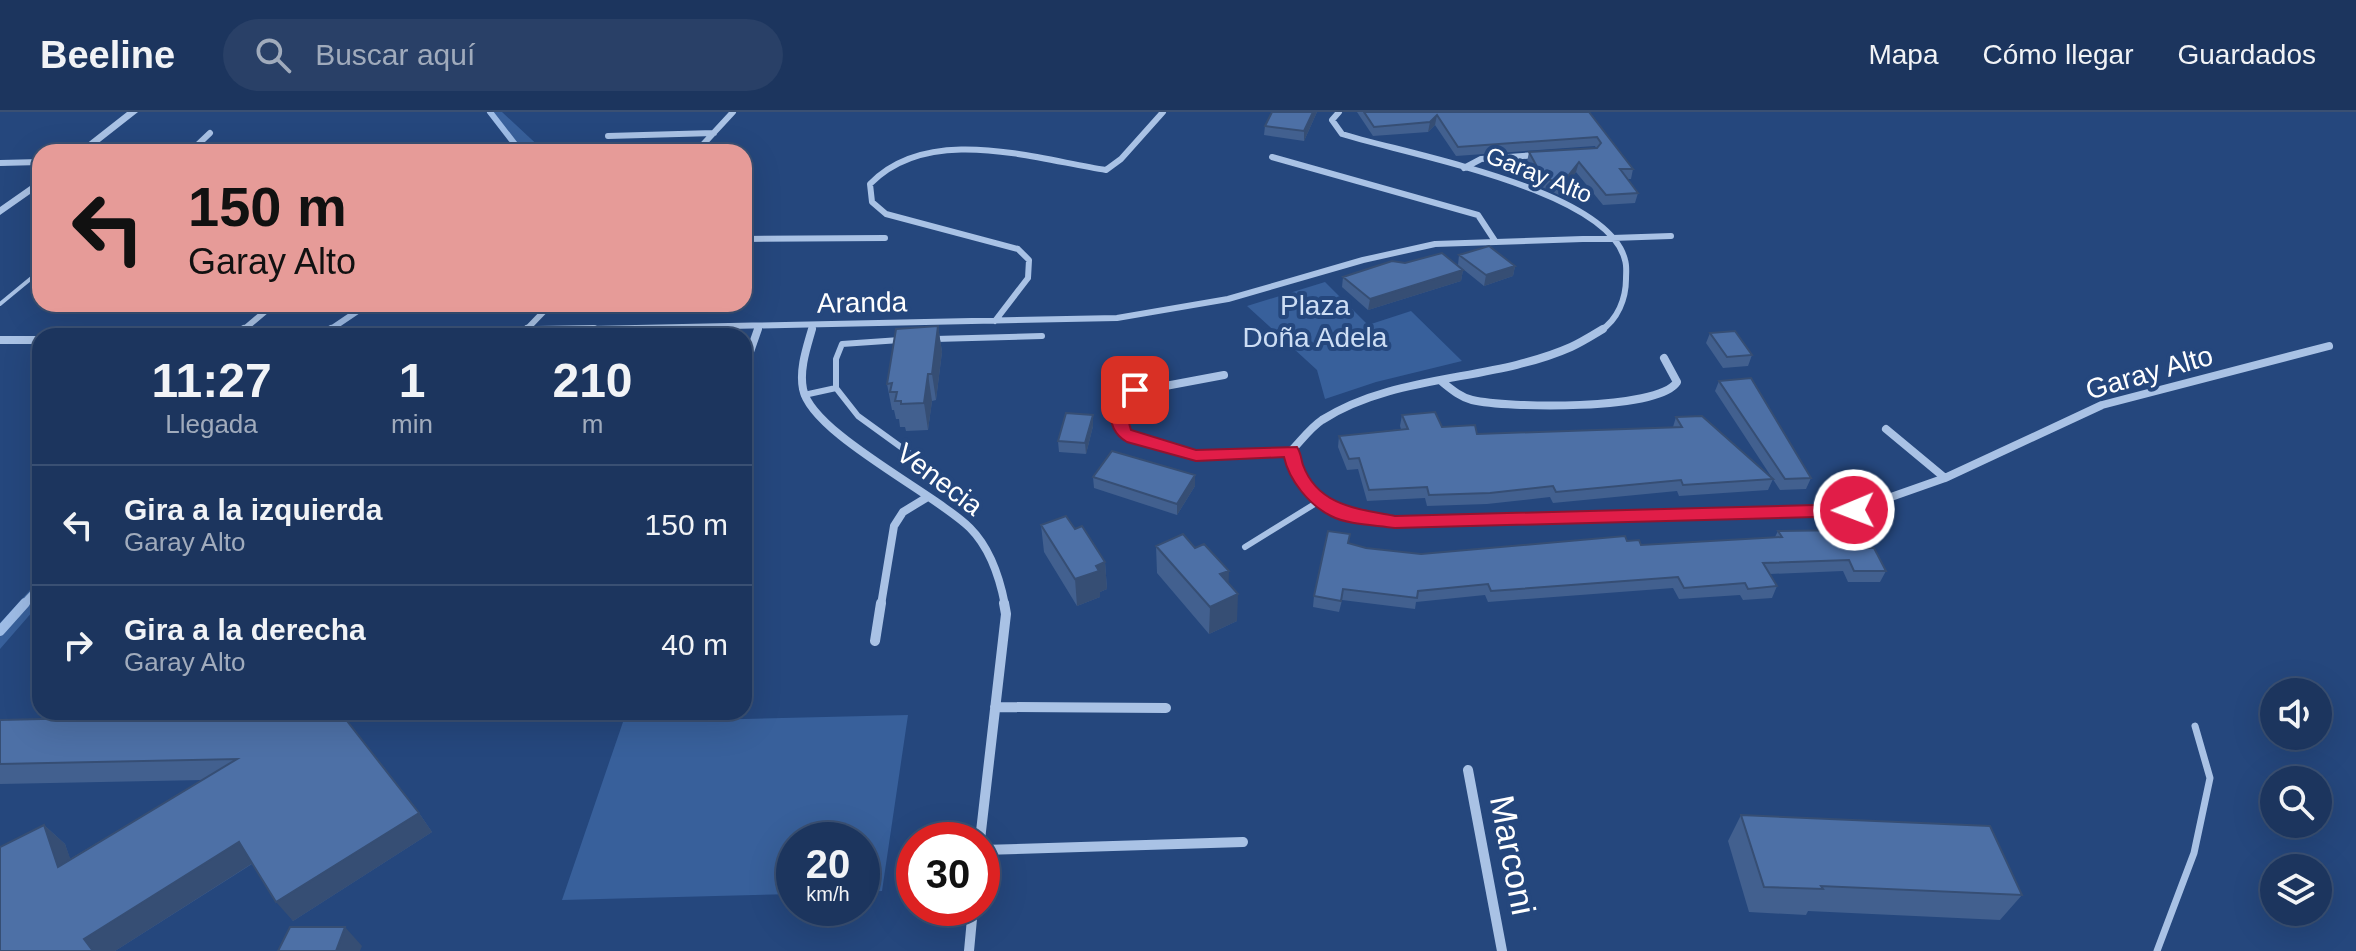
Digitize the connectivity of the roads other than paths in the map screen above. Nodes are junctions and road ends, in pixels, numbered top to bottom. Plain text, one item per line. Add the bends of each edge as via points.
1 (133, 112) edge
2 (733, 112) edge
3 (1163, 112) edge
4 (1339, 112) edge
5 (210, 133) dead end
6 (714, 133) junction
7 (608, 136) dead end
8 (91, 144) edge
9 (198, 144) edge
10 (704, 144) edge
11 (1550, 154) edge
12 (1272, 157) dead end
13 (32, 162) edge
14 (0, 163) edge
15 (1464, 168) junction
16 (32, 188) edge
17 (0, 212) edge
18 (1671, 236) dead end
19 (885, 238) dead end
20 (1614, 238) junction
21 (752, 239) edge
22 (1495, 241) junction
23 (32, 278) edge
24 (0, 304) edge
25 (264, 312) edge
26 (543, 312) edge
27 (995, 321) junction
28 (813, 325) junction
29 (759, 326) junction
30 (245, 328) edge
31 (528, 328) edge
32 (706, 328) edge
33 (1042, 336) dead end
34 (932, 339) edge
35 (0, 340) edge
36 (32, 340) edge
37 (916, 340) edge
38 (752, 346) edge
39 (2329, 346) dead end
40 (1664, 358) dead end
41 (1224, 375) dead end
42 (1441, 381) junction
43 (836, 388) junction
44 (803, 395) junction
45 (1886, 429) dead end
46 (1291, 451) junction
47 (1945, 478) junction
48 (945, 479) dead end
49 (926, 498) junction
50 (1321, 500) junction
51 (1245, 547) dead end
52 (875, 641) dead end
53 (995, 707) junction
54 (1166, 708) dead end
55 (2195, 726) dead end
56 (1468, 770) dead end
57 (982, 822) edge
58 (1243, 842) dead end
59 (1000, 849) edge
60 (971, 926) edge
61 (969, 951) edge
62 (1502, 951) edge
63 (2157, 951) edge

1 - 8 street
2 - 6 street
3 - 27 street via 1106,170 995,149 951,149 912,158 870,184 867,195 886,214 1018,249 1029,260 1028,278
4 - 15 street, Garay Alto via 1333,123 1342,134
5 - 9 street
6 - 7 street
6 - 10 street
11 - 15 street via 1481,159
12 - 22 street via 1478,215
13 - 14 street
15 - 20 street, Garay Alto via 1564,202
16 - 17 street
18 - 20 street, Aranda
19 - 21 street
20 - 22 street, Aranda
20 - 42 street, Garay Alto via 1631,279 1623,308 1602,333 1561,350
22 - 27 street, Aranda via 1406,248 1168,311 1117,318
23 - 24 lane
25 - 30 street
26 - 31 street
27 - 28 street, Aranda
28 - 29 street, Aranda
28 - 44 street
29 - 32 street, Aranda
29 - 38 street
33 - 34 lane
35 - 36 street
37 - 43 lane via 842,344
39 - 47 street, Garay Alto via 2102,405
40 - 42 street via 1677,382 1674,387 1634,400 1483,402 1458,395
41 - 46 street via 1128,393 1119,408 1124,433 1196,455
42 - 46 street, Garay Alto via 1359,400 1326,416
43 - 44 lane
43 - 48 lane via 858,416
44 - 49 street, Venecia via 831,427
45 - 47 street
46 - 50 street, Garay Alto via 1308,489
47 - 50 street, Garay Alto via 1854,510 1395,522 1337,512
49 - 52 street via 903,512 894,526
49 - 53 street, Venecia via 971,529 1000,577 1006,614
50 - 51 lane
53 - 54 street
53 - 57 street, Venecia
55 - 63 lane via 2210,778 2194,853
56 - 62 street, Marconi
58 - 59 street
60 - 61 street

